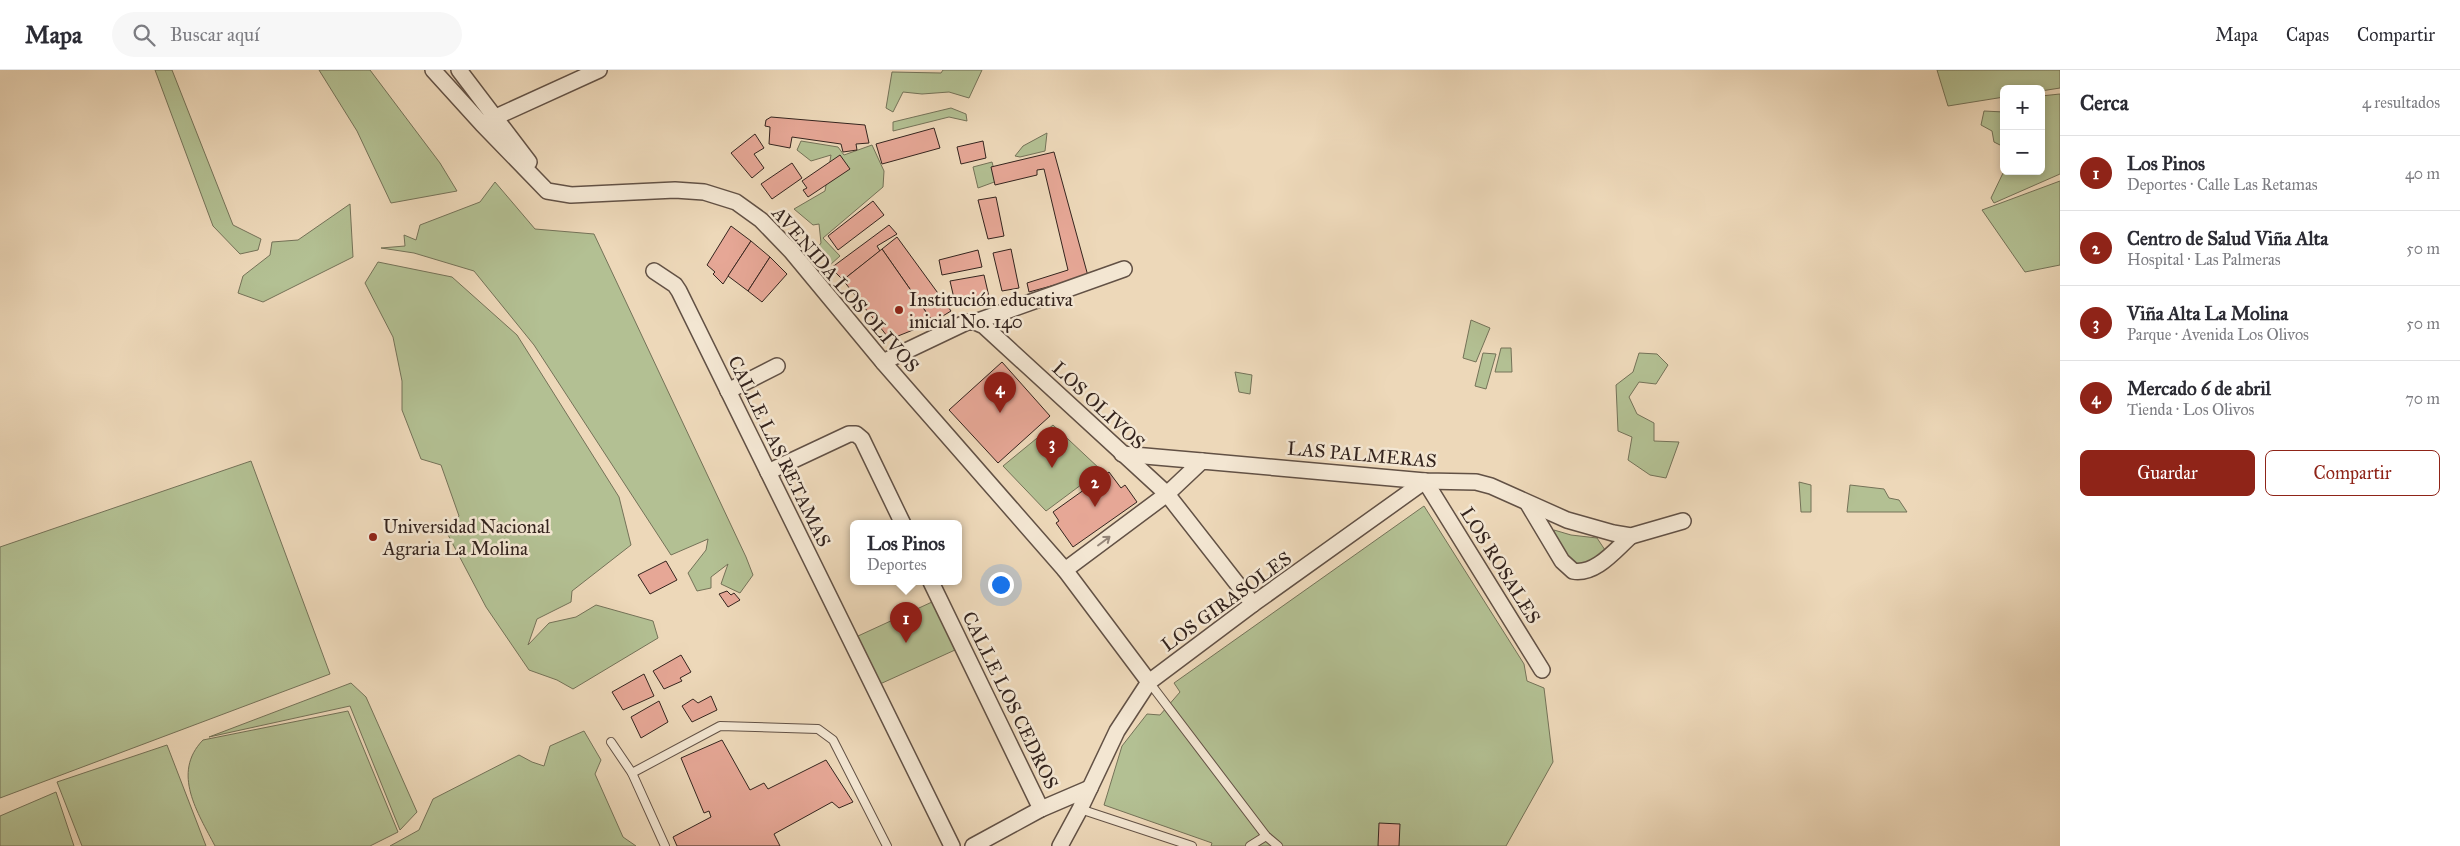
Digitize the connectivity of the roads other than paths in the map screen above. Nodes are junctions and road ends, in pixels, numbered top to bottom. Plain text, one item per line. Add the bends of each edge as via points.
1 (433, 70) edge
2 (459, 70) edge
3 (599, 70) edge
4 (488, 120) junction
5 (1124, 269) dead end
6 (654, 271) dead end
7 (974, 322) junction
8 (882, 362) junction
9 (777, 366) dead end
10 (728, 391) junction
11 (1122, 454) junction
12 (1202, 461) junction
13 (768, 472) junction
14 (1426, 481) junction
15 (1167, 494) junction
16 (1528, 504) junction
17 (901, 520) edge
18 (1683, 521) dead end
19 (1631, 536) junction
20 (1065, 570) junction
21 (932, 585) edge
22 (1253, 604) junction
23 (1542, 670) dead end
24 (1149, 682) junction
25 (611, 742) dead end
26 (632, 773) junction
27 (1090, 788) junction
28 (1041, 809) junction
29 (1080, 809) junction
30 (1266, 836) junction
31 (665, 846) edge
32 (887, 846) edge
33 (952, 846) edge
34 (973, 846) edge
35 (1060, 846) edge
36 (1192, 846) edge
37 (1250, 846) edge
38 (1278, 846) edge

1 - 4 street, AVENIDA LOS OLIVOS
2 - 4 street
3 - 4 street
4 - 8 street, AVENIDA LOS OLIVOS via 537,183 547,191 571,195 675,190 704,192 736,202 761,220 791,251
5 - 7 street
6 - 10 street, CALLE LAS RETAMAS via 675,285
7 - 8 street via 967,322
7 - 11 street, LOS OLIVOS via 984,326
8 - 20 street, AVENIDA LOS OLIVOS
9 - 10 street
10 - 13 street, CALLE LAS RETAMAS
11 - 12 street, LAS PALMERAS
11 - 15 street, LOS OLIVOS
12 - 14 street, LAS PALMERAS
12 - 15 street
13 - 17 street via 849,434 856,434 862,438
13 - 33 street, CALLE LAS RETAMAS
14 - 16 street, LAS PALMERAS via 1484,484
14 - 22 street, LOS GIRASOLES
14 - 23 street, LOS ROSALES
20 -> 15 street
15 - 22 street, LOS OLIVOS
16 - 19 street, LAS PALMERAS via 1586,526
16 - 19 street via 1562,561 1573,571 1588,571
18 - 19 street, LAS PALMERAS
20 - 24 street, AVENIDA LOS OLIVOS
21 - 28 street, CALLE LOS CEDROS
22 - 24 street, LOS GIRASOLES
24 - 27 street, LOS GIRASOLES via 1117,731
24 - 30 lane
25 - 26 lane
26 - 31 lane
26 - 32 lane via 720,726 818,729 832,740
27 - 28 street
27 - 29 street, LOS GIRASOLES
28 - 34 street
29 - 35 street, LOS GIRASOLES
29 - 36 lane
30 - 37 lane
30 - 38 lane

